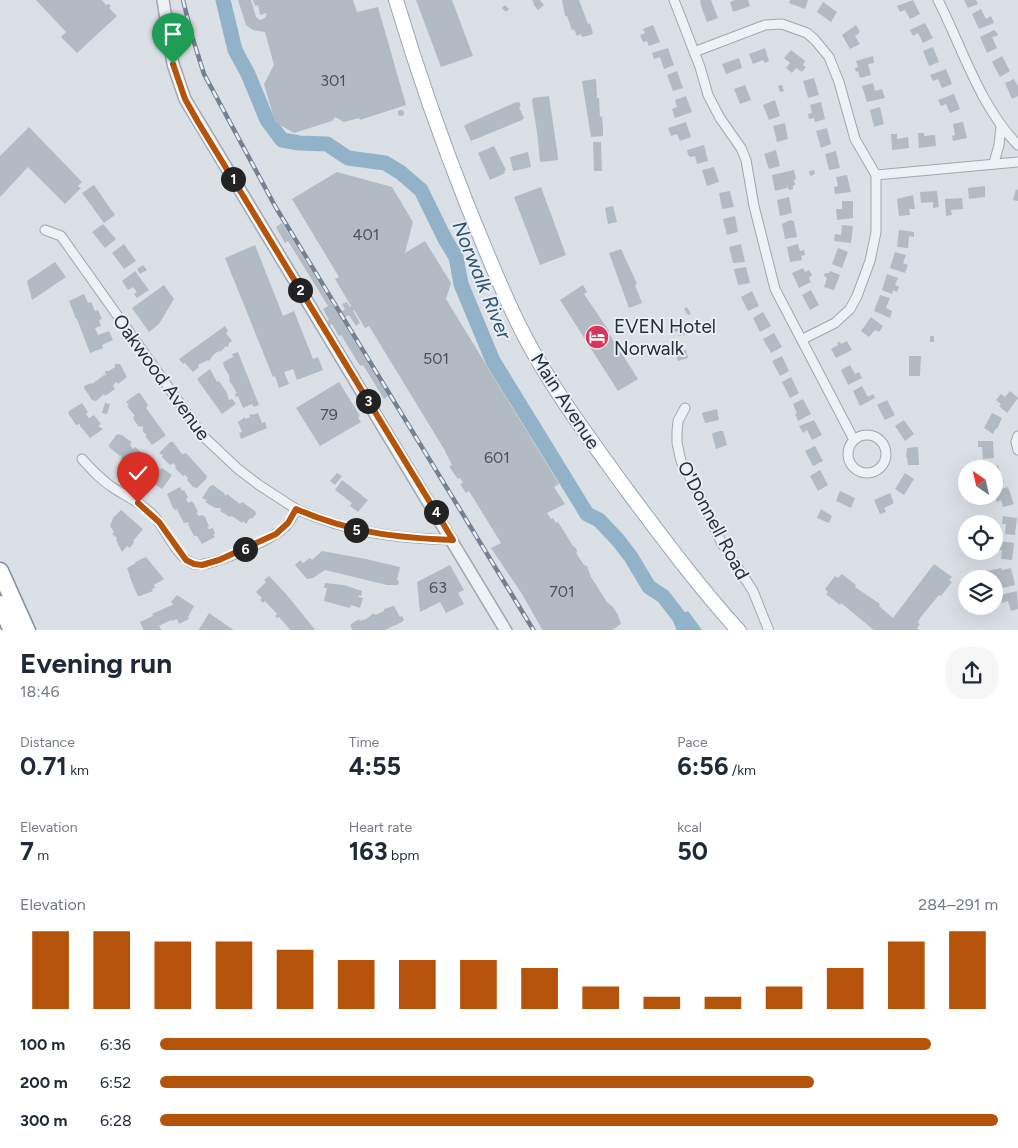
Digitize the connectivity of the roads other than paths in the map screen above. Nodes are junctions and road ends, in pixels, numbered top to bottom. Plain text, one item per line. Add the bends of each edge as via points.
1 (164, 0) edge
2 (396, 0) edge
3 (674, 0) edge
4 (938, 0) edge
5 (694, 52) junction
6 (1001, 126) junction
7 (1018, 144) edge
8 (1018, 162) edge
9 (994, 163) junction
10 (876, 175) junction
11 (45, 230) dead end
12 (803, 339) junction
13 (685, 408) dead end
14 (1018, 436) edge
15 (854, 440) junction
16 (1018, 450) edge
17 (82, 458) dead end
18 (296, 509) junction
19 (453, 540) junction
20 (0, 571) edge
21 (0, 604) edge
22 (12, 630) edge
23 (27, 630) edge
24 (506, 630) edge
25 (739, 630) edge
26 (769, 630) edge

1 - 19 street via 173,64 185,99
2 - 25 main road, Main Avenue via 448,158 524,335 556,389 608,464 703,590
3 - 5 street
4 - 6 street via 987,105
5 - 10 street via 765,25 782,24 807,34 829,57 855,138
5 - 12 street via 708,95 746,160 775,289
6 - 7 street
6 - 9 street
8 - 9 street
9 - 10 street
10 - 12 street via 876,232 870,261 857,296 839,320
11 - 18 street, Oakwood Avenue via 61,236 203,436 238,470
12 - 15 street
13 - 26 street, O'Donnell Road via 678,421 678,453 721,542 752,591
14 - 16 street
15 - 15 street via 847,451 851,466 864,474 879,470 886,456 883,442 870,434
17 - 18 street via 101,478 153,515 179,553 194,564 210,564 276,534
18 - 19 street, Oakwood Avenue via 369,533
19 - 24 street
20 - 23 highway
21 - 22 highway

